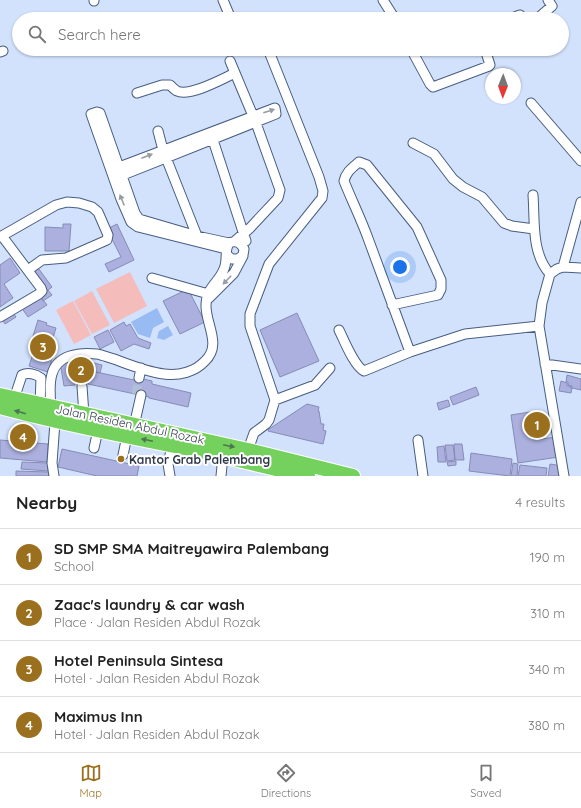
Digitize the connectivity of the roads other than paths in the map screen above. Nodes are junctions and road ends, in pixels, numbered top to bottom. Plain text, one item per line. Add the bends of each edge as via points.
1 (223, 0) edge
2 (383, 0) edge
3 (548, 0) edge
4 (228, 12) edge
5 (391, 12) edge
6 (545, 12) edge
7 (271, 56) edge
8 (415, 56) edge
9 (487, 56) edge
10 (230, 61) dead end
11 (235, 73) junction
12 (138, 93) dead end
13 (531, 102) dead end
14 (255, 120) junction
15 (158, 131) dead end
16 (213, 140) junction
17 (413, 143) dead end
18 (165, 154) junction
19 (581, 161) edge
20 (117, 173) junction
21 (533, 195) dead end
22 (581, 202) edge
23 (534, 229) junction
24 (164, 230) junction
25 (1, 236) edge
26 (197, 236) junction
27 (245, 241) junction
28 (229, 247) junction
29 (563, 267) junction
30 (581, 268) edge
31 (28, 270) junction
32 (550, 274) junction
33 (152, 278) dead end
34 (209, 296) junction
35 (392, 305) junction
36 (0, 318) edge
37 (538, 326) junction
38 (339, 330) dead end
39 (410, 352) junction
40 (545, 364) junction
41 (330, 368) dead end
42 (144, 369) junction
43 (581, 369) edge
44 (141, 379) tunnel mouth
45 (82, 386) dead end
46 (16, 394) junction
47 (138, 394) tunnel mouth
48 (0, 395) edge
49 (274, 400) junction
50 (44, 402) junction
51 (0, 407) edge
52 (84, 414) junction
53 (56, 422) junction
54 (130, 429) junction
55 (98, 430) junction
56 (418, 440) dead end
57 (172, 446) junction
58 (94, 448) dead end
59 (248, 450) junction
60 (123, 454) dead end
61 (223, 456) junction
62 (54, 476) edge
63 (170, 476) edge
64 (221, 476) edge
65 (306, 476) edge
66 (353, 476) edge
67 (423, 476) edge
68 (564, 476) edge

1 - 4 street
2 - 5 street
3 - 6 street via 552,6
7 - 49 street via 319,177 323,195 269,264 250,314 250,326
8 - 9 street via 433,87 490,66
10 - 11 street
11 - 12 street via 184,93 170,85
11 - 14 street
13 - 19 street
14 - 16 street
18 -> 14 street
14 - 27 street via 280,194
15 - 18 street
16 - 18 street
16 - 27 street
17 - 23 street via 434,154 453,179 482,197 504,223
18 - 20 street
18 - 26 street
20 - 20 street via 91,116 92,113 100,113
20 - 24 street via 136,221
21 - 23 street
22 - 29 street
23 - 32 street via 542,265
24 - 26 street
24 - 28 street
25 - 31 street
25 - 31 street via 56,205 67,202 92,206 98,212 108,235 107,240 66,258 42,260
26 - 28 street
27 - 28 street
27 - 28 street via 238,259 232,259
27 -> 34 street via 234,273
28 - 34 street via 225,268 211,286
29 - 30 street
29 - 32 street
31 - 36 street via 41,288 41,292
32 - 37 street
33 - 34 street
34 - 42 street via 206,312 213,344 207,360 188,372 164,374
35 - 35 street via 344,181 345,175 359,162 367,165 416,227 441,280 438,295
35 - 39 street
37 - 39 street via 465,334
37 - 40 street
38 - 39 street via 351,354 364,371
40 - 43 street
40 - 68 street
41 - 49 street via 315,385
42 - 44 street
42 - 50 street via 98,354 65,357 57,362
45 - 52 street
46 - 48 highway, Jalan Residen Abdul Rozak
46 - 50 highway, Jalan Residen Abdul Rozak
46 - 50 street via 22,376 29,373 40,376
47 - 54 street
49 - 59 street via 269,420 254,433
50 - 52 highway, Jalan Residen Abdul Rozak
53 -> 51 highway, Jalan Residen Abdul Rozak
52 - 54 highway, Jalan Residen Abdul Rozak
53 - 55 highway, Jalan Residen Abdul Rozak
53 - 62 street via 52,463
54 - 55 highway, Jalan Residen Abdul Rozak
57 -> 54 highway, Jalan Residen Abdul Rozak
54 -> 59 highway, Jalan Residen Abdul Rozak
54 - 60 street
55 - 58 street
56 - 67 street
57 - 61 highway, Jalan Residen Abdul Rozak
57 - 63 street via 168,464
59 - 66 highway, Jalan Residen Abdul Rozak
61 - 64 street
61 - 65 highway, Jalan Residen Abdul Rozak

